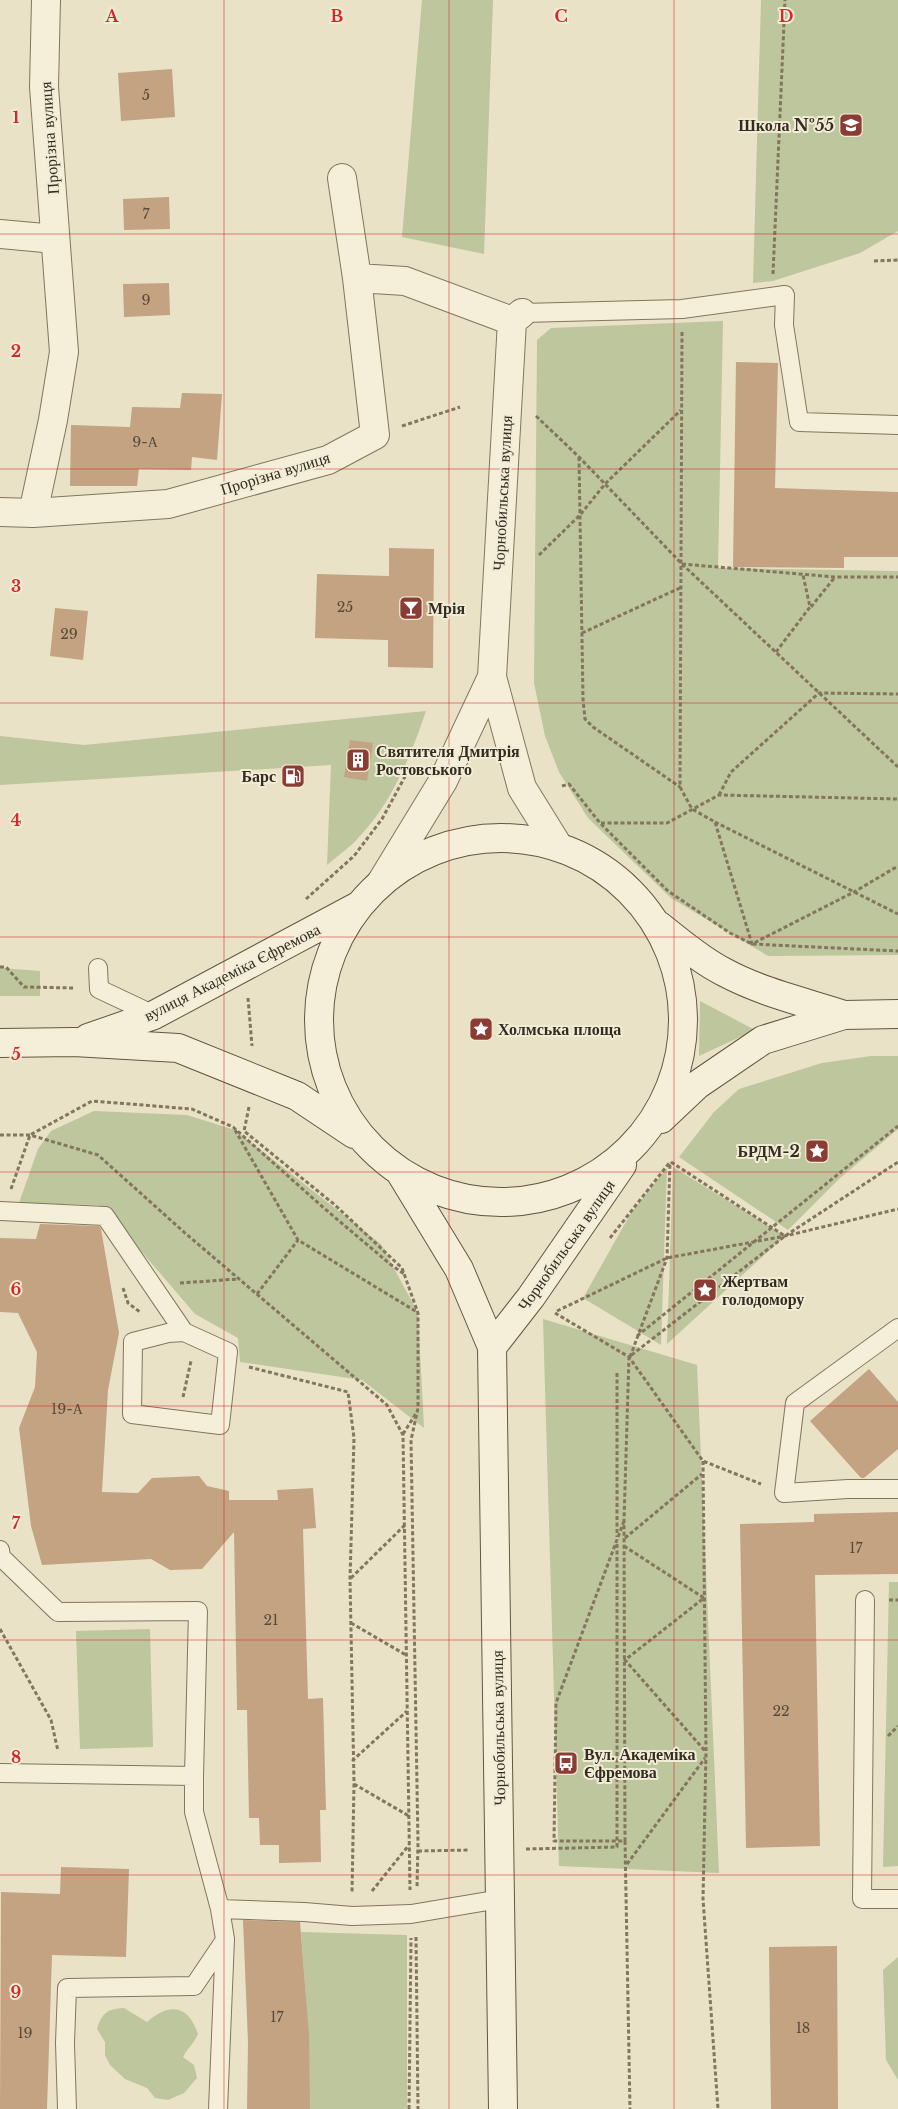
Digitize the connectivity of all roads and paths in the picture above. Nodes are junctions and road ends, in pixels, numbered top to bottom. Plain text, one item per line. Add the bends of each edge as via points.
1 (46, 0) edge
2 (785, 0) edge
3 (342, 178) dead end
4 (0, 234) edge
5 (56, 239) junction
6 (898, 260) edge
7 (874, 261) dead end
8 (356, 278) junction
9 (772, 296) junction
10 (682, 309) junction
11 (517, 317) junction
12 (508, 389) junction
13 (460, 407) dead end
14 (682, 410) junction
15 (898, 425) edge
16 (375, 435) junction
17 (579, 457) junction
18 (605, 484) junction
19 (0, 512) edge
20 (33, 512) junction
21 (580, 514) junction
22 (540, 555) dead end
23 (682, 564) junction
24 (803, 574) junction
25 (835, 577) junction
26 (898, 577) edge
27 (682, 587) junction
28 (810, 607) junction
29 (582, 633) junction
30 (776, 652) junction
31 (492, 677) junction
32 (818, 693) junction
33 (898, 694) edge
34 (898, 767) edge
35 (408, 771) dead end
36 (562, 786) dead end
37 (680, 787) junction
38 (719, 795) junction
39 (898, 799) edge
40 (692, 809) junction
41 (714, 822) junction
42 (600, 823) junction
43 (558, 846) junction
44 (897, 867) edge
45 (382, 881) junction
46 (854, 892) junction
47 (301, 904) dead end
48 (358, 906) junction
49 (898, 914) edge
50 (656, 923) junction
51 (752, 944) junction
52 (898, 951) edge
53 (245, 966) junction
54 (0, 967) edge
55 (98, 968) dead end
56 (99, 988) junction
57 (898, 1014) edge
58 (154, 1015) junction
59 (844, 1015) junction
60 (74, 1042) junction
61 (0, 1043) edge
62 (255, 1078) junction
63 (898, 1126) edge
64 (233, 1127) junction
65 (30, 1134) junction
66 (0, 1135) edge
67 (364, 1141) junction
68 (638, 1141) junction
69 (670, 1162) junction
70 (898, 1162) edge
71 (400, 1172) junction
72 (898, 1209) edge
73 (2, 1211) edge
74 (772, 1228) junction
75 (785, 1236) junction
76 (298, 1240) junction
77 (754, 1242) junction
78 (605, 1244) dead end
79 (667, 1258) junction
80 (404, 1274) junction
81 (238, 1279) dead end
82 (187, 1282) dead end
83 (257, 1294) junction
84 (560, 1305) dead end
85 (554, 1312) junction
86 (418, 1313) junction
87 (898, 1328) edge
88 (184, 1332) junction
89 (637, 1336) junction
90 (492, 1346) junction
91 (192, 1356) dead end
92 (630, 1357) junction
93 (616, 1374) dead end
94 (418, 1408) junction
95 (178, 1419) junction
96 (403, 1435) junction
97 (354, 1438) dead end
98 (702, 1461) junction
99 (703, 1474) junction
100 (898, 1489) edge
101 (784, 1493) junction
102 (624, 1521) junction
103 (405, 1525) junction
104 (624, 1538) junction
105 (617, 1542) junction
106 (624, 1546) junction
107 (0, 1550) edge
108 (350, 1579) junction
109 (704, 1598) junction
110 (865, 1600) dead end
111 (350, 1623) junction
112 (0, 1630) edge
113 (406, 1655) junction
114 (625, 1660) junction
115 (408, 1711) junction
116 (706, 1752) junction
117 (706, 1758) junction
118 (352, 1761) junction
119 (0, 1773) edge
120 (63, 1774) junction
121 (194, 1776) junction
122 (354, 1783) junction
123 (409, 1816) junction
124 (617, 1840) junction
125 (625, 1841) junction
126 (409, 1844) junction
127 (617, 1847) dead end
128 (626, 1864) junction
129 (417, 1896) dead end
130 (500, 1899) junction
131 (898, 1899) edge
132 (220, 1909) junction
133 (411, 1914) junction
134 (352, 1916) junction
135 (416, 1935) dead end
136 (225, 1939) junction
137 (67, 2109) edge
138 (218, 2109) edge
139 (410, 2109) edge
140 (418, 2109) edge
141 (503, 2109) edge
142 (630, 2109) edge
143 (718, 2109) edge

1 - 5 street, Прорізна вулиця via 44,87
2 - 9 path
3 - 8 street
4 - 5 street
5 - 20 street, Прорізна вулиця via 64,352
6 - 7 path
8 - 11 street via 405,281
8 - 16 street
9 - 10 lane
9 - 15 lane via 785,295 784,325 799,422
10 - 11 lane
10 - 14 path
11 - 12 street, Чорнобильська вулиця
12 - 17 path
12 - 31 street, Чорнобильська вулиця
13 - 16 path
14 - 18 path
14 - 23 path
16 - 20 street, Прорізна вулиця via 328,460 168,504
17 - 18 path
17 - 21 path
18 - 21 path
18 - 23 path
19 - 20 street, Прорізна вулиця
21 - 22 path
21 - 29 path
23 - 24 path
23 - 27 path
23 - 30 path
24 - 25 path
24 - 28 path
25 - 26 path
25 - 28 path
27 - 29 path
27 - 37 path
28 - 30 path
29 - 37 path via 586,719
30 - 32 path
31 - 43 street, Чорнобильська вулиця via 522,788
31 - 45 street, Чорнобильська вулиця via 444,781
32 - 33 path
32 - 34 path
32 - 38 path via 731,772
35 - 47 path via 382,819 354,856
36 - 42 path via 569,784
37 - 40 path
38 - 39 path
38 - 40 path
40 - 41 path
40 - 42 path via 667,823
41 - 46 path
41 - 51 path
42 - 51 path via 668,891
43 - 45 street via 497,837 460,842 436,849
43 - 50 street via 612,874
44 - 46 path
45 - 48 street
46 - 49 path
46 - 51 path
48 - 53 street, вулиця Академіка Єфремова
48 - 67 street via 330,955 318,1010 324,1066 347,1118
50 - 59 street via 723,972
50 - 68 street via 679,977 684,1035 670,1092
51 - 52 path
53 - 58 street, вулиця Академіка Єфремова
53 - 62 path
54 - 56 path via 6,967 24,987
55 - 56 lane
56 - 58 lane
57 - 59 street
58 - 60 street, вулиця Академіка Єфремова
59 - 68 street via 763,1040 697,1085
60 - 61 street, вулиця Академіка Єфремова
60 - 62 street, вулиця Академіка Єфремова via 178,1048
62 - 67 street, вулиця Академіка Єфремова via 297,1096
62 - 80 path via 244,1131 334,1205 402,1268
63 - 74 path
64 - 65 path via 192,1109 92,1101
64 - 76 path
64 - 80 path
65 - 66 path
65 - 73 path
65 - 83 path via 98,1155
67 - 71 street
68 - 71 street via 598,1175 551,1196 499,1203 447,1194
68 - 90 street, Чорнобильська вулиця via 531,1297
69 - 74 path
69 - 78 path
69 - 79 path
70 - 75 path
71 - 90 street, Чорнобильська вулиця via 459,1269
72 - 75 path
73 - 88 lane via 105,1216
74 - 75 path
74 - 77 path
75 - 77 path
75 - 92 path
76 - 83 path
76 - 86 path
77 - 79 path
77 - 89 path
79 - 85 path
79 - 89 path
80 - 86 path
81 - 82 path
83 - 96 path via 387,1405
84 - 85 path
85 - 92 path
86 - 94 path
87 - 101 lane via 795,1403
88 - 95 lane via 228,1352 220,1425
88 - 95 lane via 133,1342 132,1414
89 - 92 path
90 - 130 street, Чорнобильська вулиця
91 - 95 path
92 - 98 path
92 - 102 path
93 - 105 path
94 - 96 path
94 - 129 path via 411,1440
96 - 103 path
97 - 108 path
98 - 99 path
98 - 101 path
99 - 104 path
99 - 109 path
100 - 101 lane
102 - 104 path
102 - 105 path
103 - 108 path
103 - 113 path
104 - 106 path
105 - 124 path
105 - 124 path via 556,1702 554,1841
106 - 109 path
106 - 114 path
107 - 121 lane via 1,1557 58,1612 198,1611
108 - 111 path
109 - 114 path
109 - 116 path
110 - 131 lane via 862,1899
111 - 113 path
111 - 118 path
112 - 120 path via 50,1720
113 - 115 path
114 - 116 path
114 - 125 path
115 - 118 path
115 - 123 path
116 - 117 path
117 - 128 path
117 - 143 path via 703,1899
118 - 122 path
119 - 120 lane
120 - 121 lane
121 - 132 lane via 194,1812
122 - 123 path
122 - 134 path
123 - 126 path
124 - 125 path
124 - 127 path
125 - 128 path
126 - 133 path
126 - 134 path
128 - 142 path
130 - 133 lane
130 - 141 street, Чорнобильська вулиця
132 - 134 lane
132 - 136 lane
133 - 134 lane
133 - 139 path
135 - 140 path
136 - 137 lane via 194,1986 67,1988
136 - 138 lane

